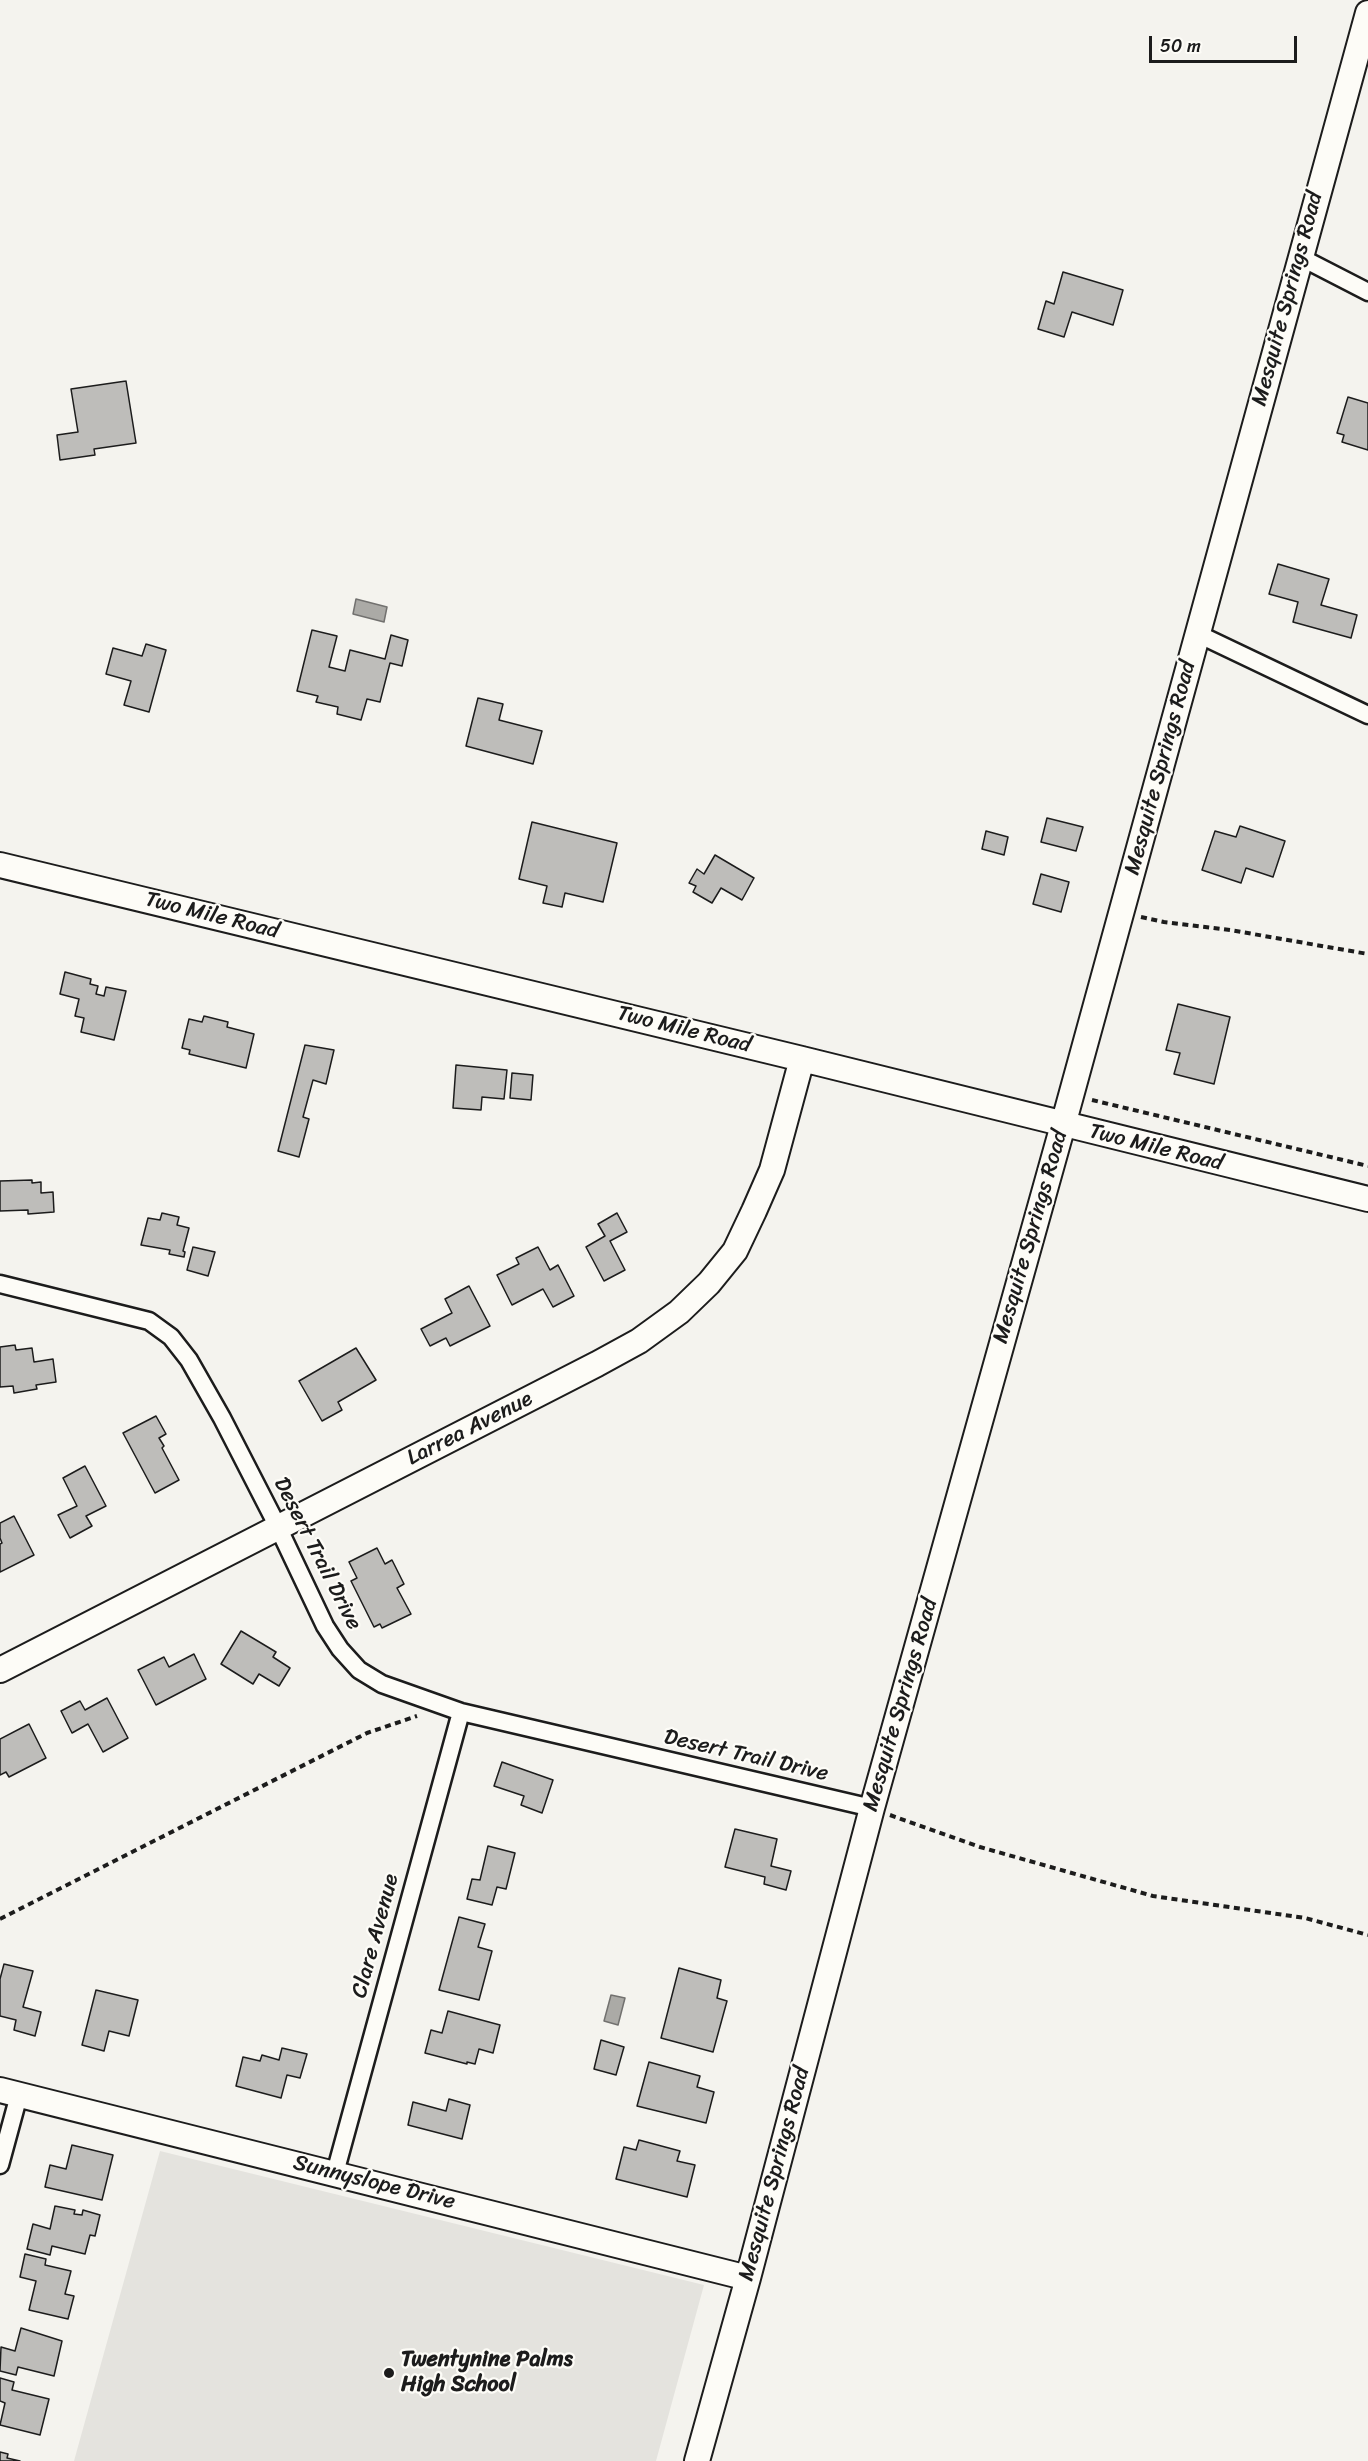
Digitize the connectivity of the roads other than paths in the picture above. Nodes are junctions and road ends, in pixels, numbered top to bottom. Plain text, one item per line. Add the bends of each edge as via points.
1 (1368, 13) edge
2 (1300, 257) junction
3 (1368, 291) edge
4 (1197, 634) junction
5 (1368, 715) edge
6 (0, 865) edge
7 (802, 1059) junction
8 (1063, 1125) junction
9 (1368, 1199) edge
10 (0, 1284) edge
11 (278, 1527) junction
12 (0, 1670) edge
13 (453, 1710) junction
14 (872, 1808) junction
15 (9, 2092) edge
16 (0, 2165) edge
17 (335, 2173) junction
18 (748, 2278) junction
19 (697, 2461) edge

1 - 2 street, Mesquite Springs Road
2 - 3 street
2 - 4 street, Mesquite Springs Road
4 - 5 street
4 - 8 street, Mesquite Springs Road
6 - 7 street, Two Mile Road
7 - 8 street, Two Mile Road
7 - 11 street, Larrea Avenue via 772,1170 735,1251 679,1312 639,1341 597,1364
8 - 9 street, Two Mile Road
8 - 14 street, Mesquite Springs Road
10 - 11 street, Desert Trail Drive via 149,1321 171,1337 195,1370
11 - 12 street, Larrea Avenue
11 - 13 street, Desert Trail Drive via 325,1626 360,1670 382,1684
13 - 14 street, Desert Trail Drive
13 - 17 street, Clare Avenue
14 - 18 street, Mesquite Springs Road
15 - 16 street
15 - 17 street, Sunnyslope Drive
17 - 18 street, Sunnyslope Drive
18 - 19 street, Mesquite Springs Road

